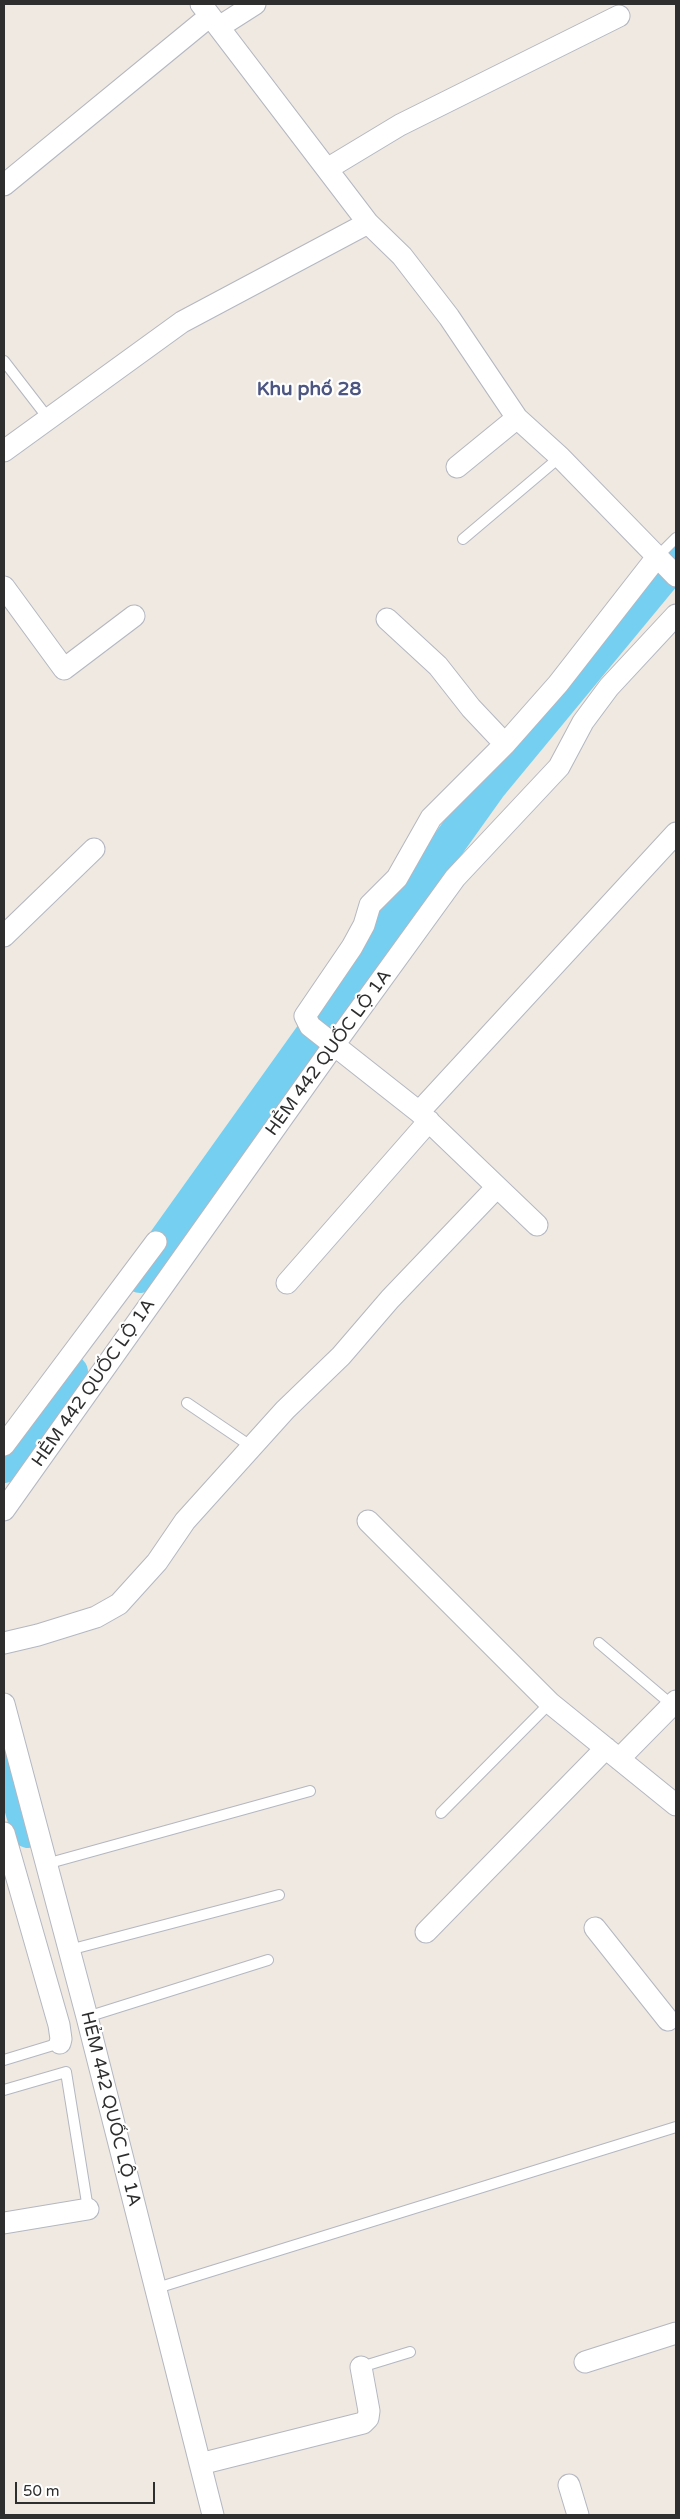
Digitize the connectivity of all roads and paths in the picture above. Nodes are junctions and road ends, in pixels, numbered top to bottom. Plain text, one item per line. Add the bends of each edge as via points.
1 (254, 4) edge
2 (210, 16) edge
3 (619, 16) dead end
4 (327, 169) junction
5 (4, 185) edge
6 (368, 223) junction
7 (4, 361) edge
8 (48, 418) junction
9 (517, 418) junction
10 (4, 451) edge
11 (560, 457) junction
12 (457, 467) dead end
13 (676, 538) edge
14 (463, 539) dead end
15 (666, 566) edge
16 (4, 587) edge
17 (676, 615) edge
18 (134, 616) dead end
19 (387, 619) dead end
20 (505, 744) junction
21 (676, 833) edge
22 (94, 849) dead end
23 (4, 936) edge
24 (332, 1043) junction
25 (424, 1117) junction
26 (497, 1187) junction
27 (537, 1225) dead end
28 (156, 1242) dead end
29 (287, 1283) dead end
30 (188, 1403) dead end
31 (4, 1445) edge
32 (252, 1447) junction
33 (4, 1510) edge
34 (368, 1521) dead end
35 (4, 1643) edge
36 (599, 1643) dead end
37 (550, 1703) junction
38 (674, 1703) edge
39 (4, 1704) edge
40 (612, 1753) junction
41 (310, 1791) dead end
42 (676, 1805) edge
43 (441, 1812) dead end
44 (4, 1833) edge
45 (46, 1864) junction
46 (278, 1895) dead end
47 (595, 1928) dead end
48 (426, 1932) dead end
49 (69, 1950) junction
50 (268, 1960) dead end
51 (87, 2017) junction
52 (666, 2021) edge
53 (60, 2044) joint
54 (4, 2060) edge
55 (4, 2090) edge
56 (676, 2127) edge
57 (88, 2209) joint
58 (4, 2223) edge
59 (156, 2288) junction
60 (676, 2333) edge
61 (410, 2352) dead end
62 (585, 2362) dead end
63 (361, 2367) joint
64 (200, 2464) junction
65 (569, 2485) dead end
66 (213, 2515) edge
67 (578, 2515) edge

1 - 2 street
2 - 4 street
2 - 5 street
3 - 4 street via 400,125
4 - 6 street
6 - 8 street via 182,322
6 - 9 street via 402,256 449,317
7 - 8 lane
8 - 10 street
9 - 11 street
9 - 12 street
11 - 14 lane
11 - 15 street
13 - 15 lane
15 - 20 street
16 - 18 street via 64,669
17 - 24 street, HẺM 442 QUỐC LỘ 1A via 609,687 583,722 559,766 455,878
19 - 20 street via 438,666
20 - 24 street via 431,818 397,878 370,905 352,947 306,1012 310,1026
21 - 25 street
22 - 23 street
24 - 25 street
24 - 33 street, HẺM 442 QUỐC LỘ 1A
25 - 26 street
25 - 29 street
26 - 27 street
26 - 32 street
28 - 31 street
30 - 32 lane
32 - 35 street via 185,1521 157,1562 119,1604 96,1617
34 - 37 street
36 - 38 lane
37 - 40 street
37 - 43 lane
38 - 40 street
39 - 45 street, HẺM 442 QUỐC LỘ 1A
40 - 42 street
40 - 48 street
41 - 45 lane
44 - 53 street via 59,2025
45 - 49 street, HẺM 442 QUỐC LỘ 1A
46 - 49 lane
47 - 52 street
49 - 51 street, HẺM 442 QUỐC LỘ 1A
50 - 51 lane
51 - 59 street, HẺM 442 QUỐC LỘ 1A
53 - 54 lane
55 - 57 lane via 66,2072
56 - 59 lane
57 - 58 street
59 - 64 street, HẺM 442 QUỐC LỘ 1A
60 - 62 street
61 - 63 lane
63 - 64 street via 369,2411 363,2423
64 - 66 street, HẺM 442 QUỐC LỘ 1A
65 - 67 street

